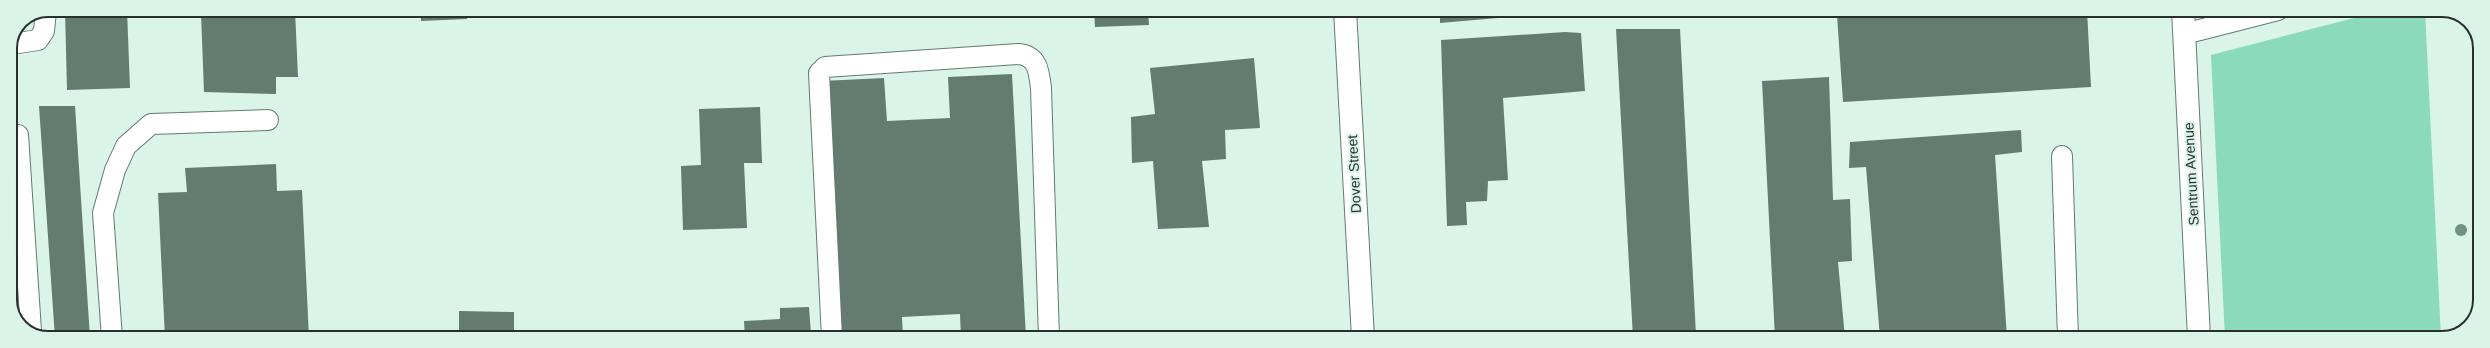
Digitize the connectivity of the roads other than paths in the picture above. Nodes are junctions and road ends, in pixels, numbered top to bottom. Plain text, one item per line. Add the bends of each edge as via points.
1 (45, 17) edge
2 (1345, 17) edge
3 (2183, 17) edge
4 (2251, 17) edge
5 (2184, 34) junction
6 (18, 43) edge
7 (268, 120) dead end
8 (18, 135) dead end
9 (2062, 156) dead end
10 (31, 326) edge
11 (111, 331) edge
12 (832, 331) edge
13 (1049, 331) edge
14 (1363, 331) edge
15 (2068, 331) edge
16 (2199, 331) edge

1 - 6 lane via 44,31 38,40
2 - 14 street, Dover Street
3 - 5 street, Sentrum Avenue
4 - 5 lane
5 - 16 street, Sentrum Avenue
7 - 11 lane via 150,124 126,146 114,170 103,213
8 - 10 lane
9 - 15 lane
12 - 13 lane via 819,73 825,67 1019,54 1035,62 1041,88

